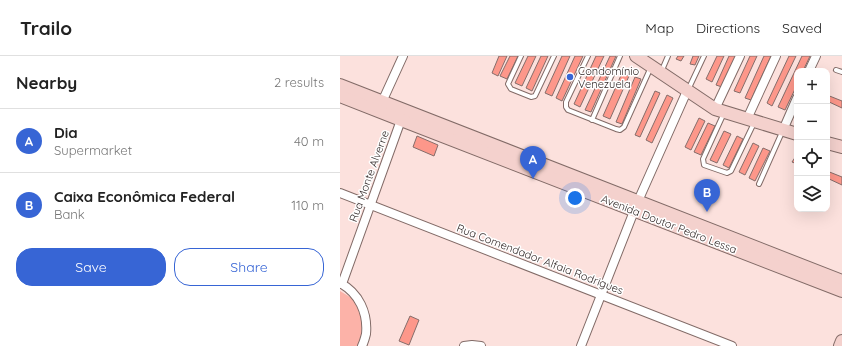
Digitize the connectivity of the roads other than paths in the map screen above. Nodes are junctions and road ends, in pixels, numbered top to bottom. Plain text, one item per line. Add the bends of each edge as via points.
1 (403, 56) edge
2 (521, 56) edge
3 (554, 56) edge
4 (588, 56) edge
5 (620, 56) edge
6 (636, 56) edge
7 (668, 56) edge
8 (704, 56) edge
9 (740, 56) edge
10 (776, 56) edge
11 (816, 56) edge
12 (810, 68) edge
13 (656, 69) junction
14 (836, 70) dead end
15 (842, 72) edge
16 (340, 85) edge
17 (687, 91) junction
18 (340, 96) edge
19 (382, 102) junction
20 (794, 104) edge
21 (720, 111) junction
22 (401, 120) junction
23 (592, 120) junction
24 (751, 120) junction
25 (783, 130) junction
26 (794, 133) edge
27 (830, 144) edge
28 (842, 147) edge
29 (759, 184) dead end
30 (340, 193) edge
31 (370, 205) junction
32 (636, 206) junction
33 (842, 281) edge
34 (341, 284) edge
35 (842, 291) edge
36 (602, 295) junction
37 (842, 341) edge
38 (362, 346) edge
39 (464, 346) edge
40 (481, 346) edge
41 (581, 346) edge
42 (732, 346) edge
43 (840, 346) edge

1 - 19 street
2 - 3 lane via 508,84 511,89 531,97 536,96
4 - 23 lane via 566,107
5 - 23 lane
6 - 13 main road
7 - 13 lane
8 - 17 lane
9 - 21 street
10 - 24 street
11 - 12 street
13 - 17 main road
13 - 23 lane via 624,127 620,130
14 - 15 lane
16 - 19 main road, Avenida Doutor Pedro Lessa
17 - 21 main road
17 - 32 street
18 - 22 main road, Avenida Doutor Pedro Lessa
19 - 32 main road, Avenida Doutor Pedro Lessa
20 - 25 street
21 - 24 main road
21 - 24 lane via 703,159 704,165 727,173 731,171
22 - 31 street, Rua Monte Alverne
22 - 32 main road, Avenida Doutor Pedro Lessa
24 - 25 main road
25 - 26 main road
25 - 29 lane
27 - 28 main road
30 - 31 street, Rua Comendador Alfaia Rodrigues
31 - 34 street, Rua Monte Alverne
31 - 36 street, Rua Comendador Alfaia Rodrigues
32 - 33 main road, Avenida Doutor Pedro Lessa
32 - 35 main road, Avenida Doutor Pedro Lessa
32 - 36 street
34 - 38 street via 361,303 366,334
36 - 41 street
36 - 42 street, Rua Comendador Alfaia Rodrigues
37 - 43 main road
39 - 40 street

